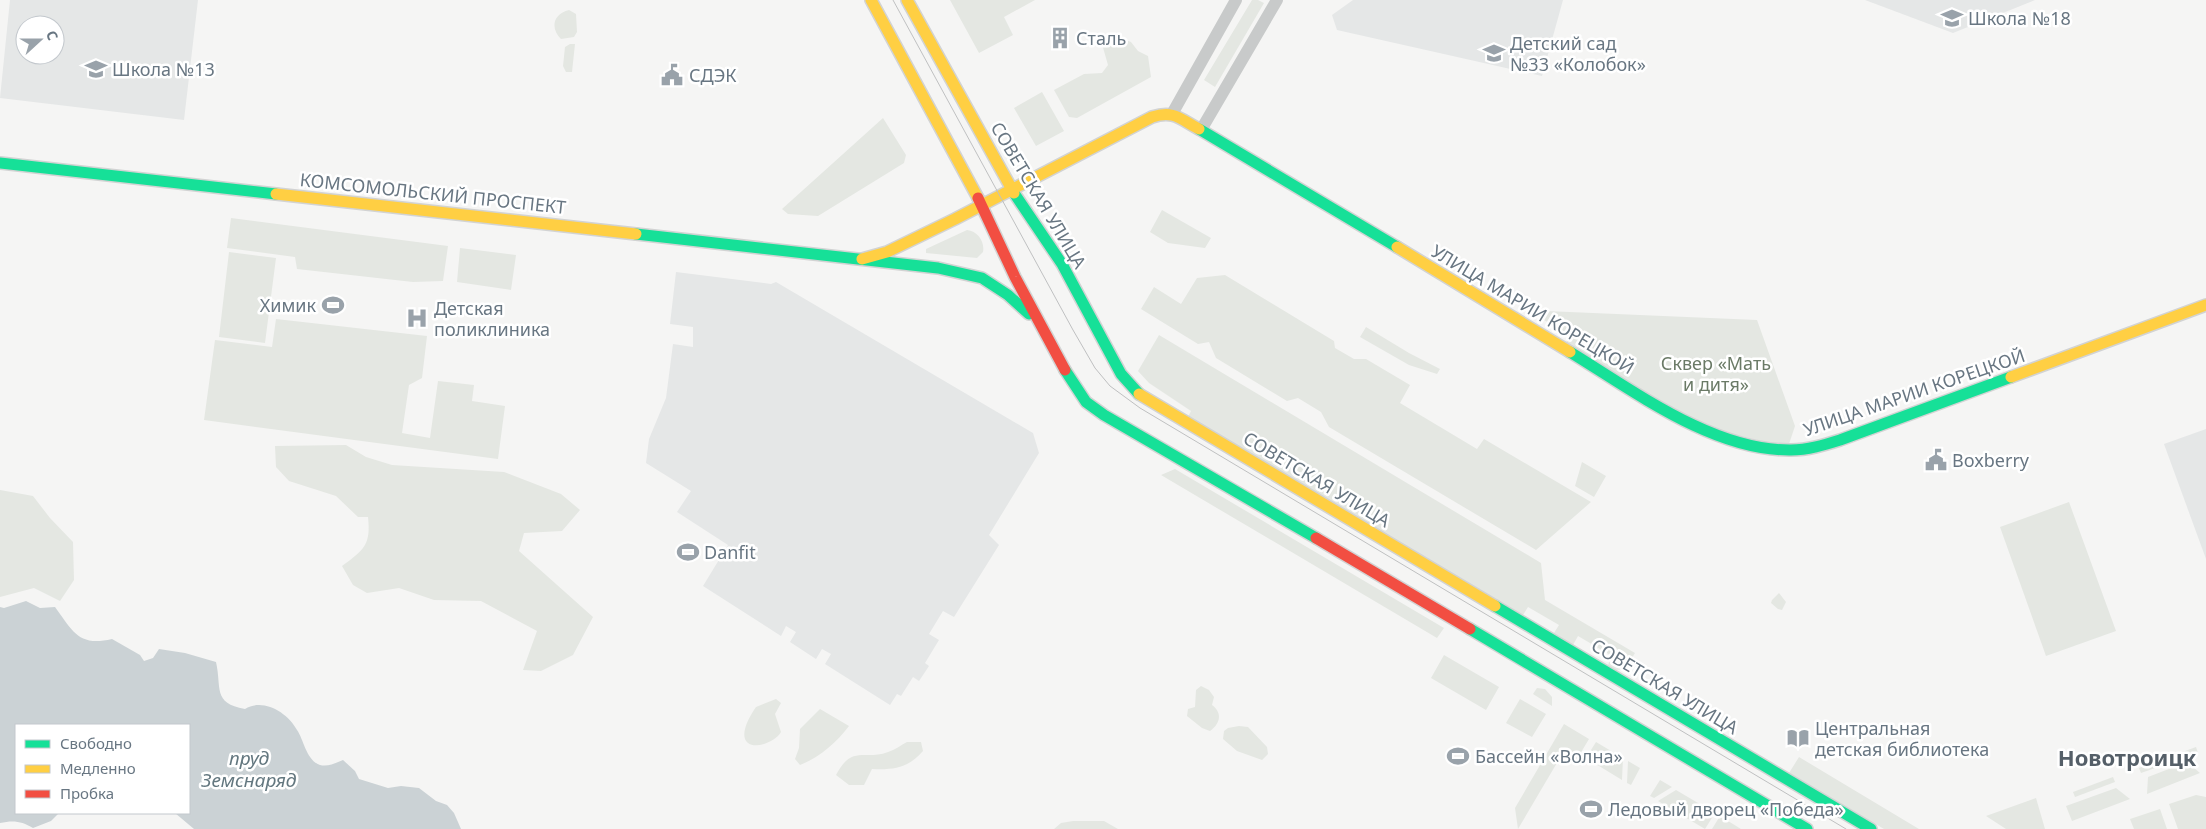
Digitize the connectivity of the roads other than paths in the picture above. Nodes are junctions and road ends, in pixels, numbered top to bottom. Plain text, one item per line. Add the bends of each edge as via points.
1 (871, 0) edge
2 (907, 0) edge
3 (1236, 0) edge
4 (1277, 0) edge
5 (1172, 114) junction
6 (1201, 130) junction
7 (0, 163) edge
8 (1012, 190) junction
9 (982, 205) junction
10 (862, 259) junction
11 (2206, 305) edge
12 (1040, 323) junction
13 (1807, 829) edge
14 (1871, 829) edge

1 - 9 main road
2 - 8 main road, СОВЕТСКАЯ УЛИЦА
3 - 5 street
4 - 6 street
5 - 6 main road, УЛИЦА МАРИИ КОРЕЦКОЙ
5 - 8 main road via 1152,117
6 - 11 main road, УЛИЦА МАРИИ КОРЕЦКОЙ via 1696,428 1749,444 1799,451 1825,445
7 - 10 main road, КОМСОМОЛЬСКИЙ ПРОСПЕКТ
8 - 9 main road, КОМСОМОЛЬСКИЙ ПРОСПЕКТ
8 - 14 main road, СОВЕТСКАЯ УЛИЦА via 1062,264 1121,374 1137,393
9 - 10 main road, КОМСОМОЛЬСКИЙ ПРОСПЕКТ via 886,252
9 - 12 main road
10 - 12 main road, КОМСОМОЛЬСКИЙ ПРОСПЕКТ via 938,268 982,278 1008,295
12 - 13 main road via 1074,386 1086,402 1104,415

